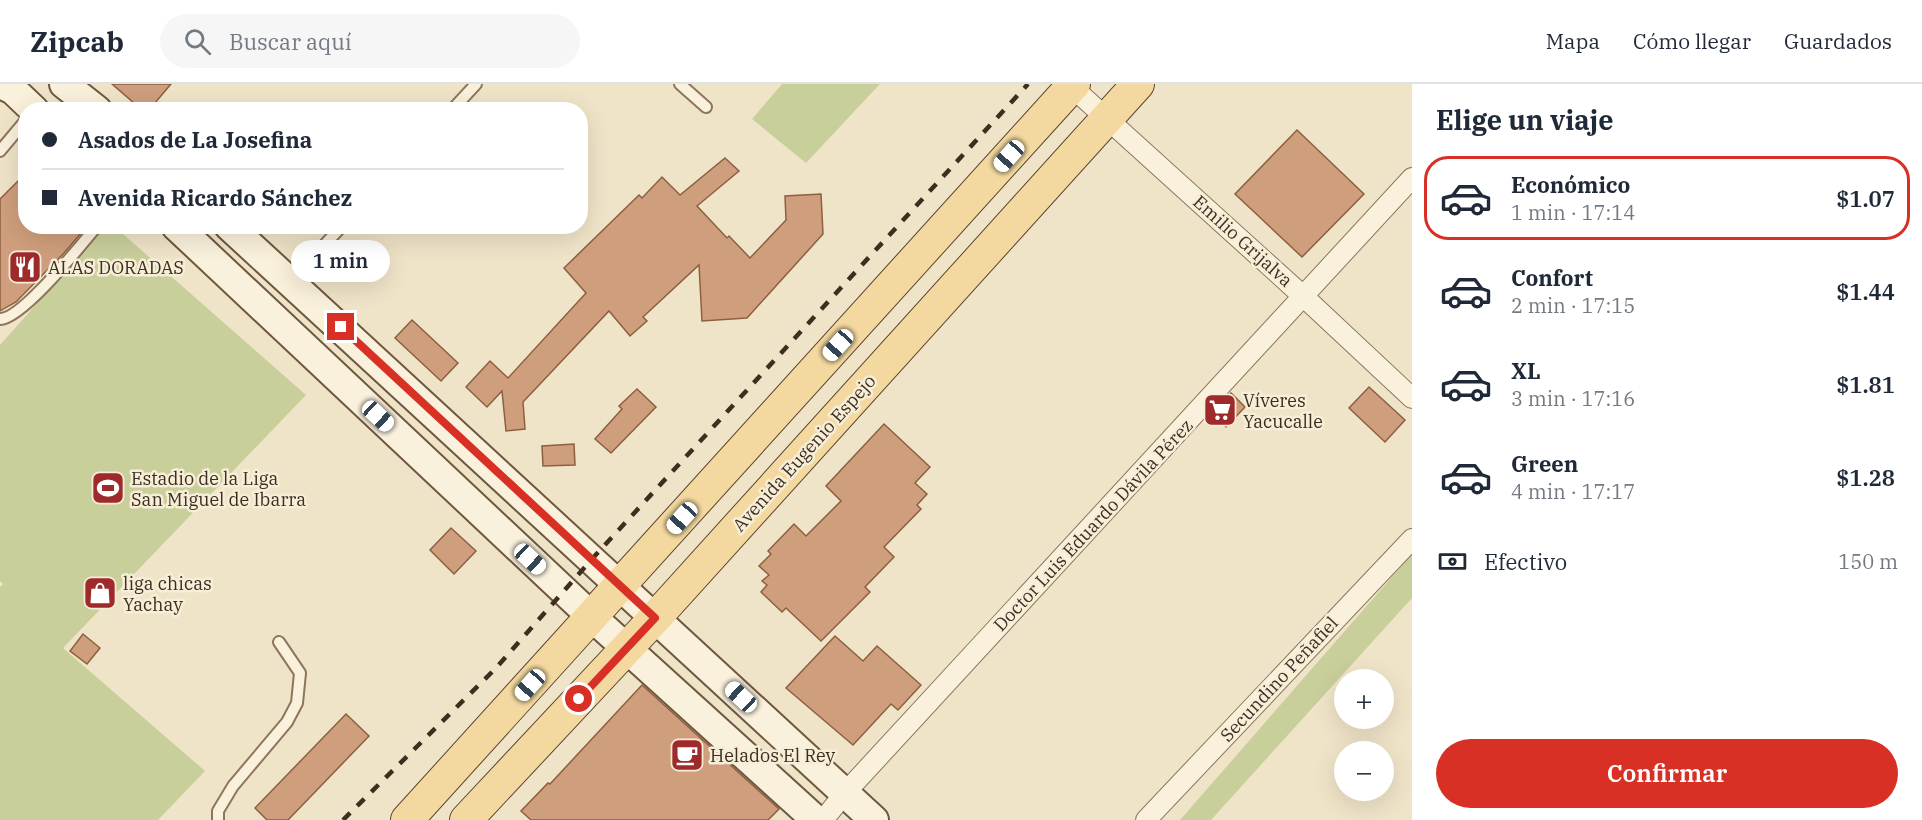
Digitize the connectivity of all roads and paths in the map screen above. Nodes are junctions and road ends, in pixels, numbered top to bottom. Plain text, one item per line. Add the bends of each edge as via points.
1 (64, 84) edge
2 (476, 84) edge
3 (680, 84) edge
4 (1138, 84) edge
5 (1073, 85) edge
6 (9, 88) edge
7 (25, 102) edge
8 (88, 102) edge
9 (459, 102) edge
10 (706, 106) dead end
11 (1106, 118) junction
12 (18, 130) edge
13 (0, 151) edge
14 (1412, 178) edge
15 (91, 234) edge
16 (185, 234) edge
17 (238, 234) edge
18 (335, 234) edge
19 (291, 281) junction
20 (1304, 297) junction
21 (0, 319) edge
22 (1412, 398) edge
23 (1412, 538) edge
24 (620, 586) junction
25 (592, 617) junction
26 (655, 618) junction
27 (279, 642) dead end
28 (627, 647) junction
29 (845, 793) junction
30 (218, 820) edge
31 (406, 820) edge
32 (466, 820) edge
33 (816, 820) edge
34 (823, 820) edge
35 (874, 820) edge
36 (1146, 820) edge

1 - 8 main road
2 - 9 lane
3 - 10 lane
4 - 11 main road, Avenida Eugenio Espejo
5 - 11 street, Emilio Grijalva
5 - 24 main road
6 - 7 main road
11 - 20 street, Emilio Grijalva
11 - 26 main road, Avenida Eugenio Espejo
12 - 13 lane
14 - 20 street, Doctor Luis Eduardo Dávila Pérez
15 - 21 lane via 33,298 7,319
16 - 25 main road
17 - 19 main road
18 - 19 lane
19 - 24 main road
20 - 22 street, Emilio Grijalva
20 - 29 street, Doctor Luis Eduardo Dávila Pérez
23 - 36 street, Secundino Peñafiel
24 - 25 main road
24 - 26 main road
25 - 28 main road
25 - 31 main road
26 - 28 main road, Avenida Eugenio Espejo
26 - 29 main road
27 - 30 lane via 300,673 297,703 287,722 234,786 218,811
28 - 32 main road, Avenida Eugenio Espejo
28 - 33 main road
29 - 34 street, Doctor Luis Eduardo Dávila Pérez
29 - 35 main road

